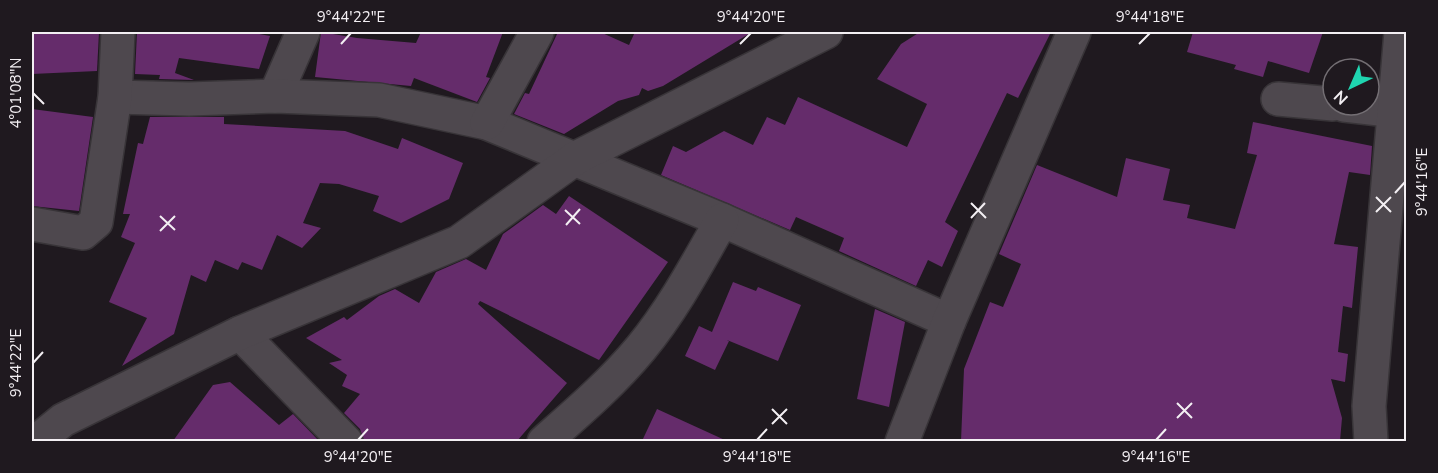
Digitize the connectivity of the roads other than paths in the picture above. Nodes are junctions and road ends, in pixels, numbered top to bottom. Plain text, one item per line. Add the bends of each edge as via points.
1 (118, 32) edge
2 (303, 32) edge
3 (537, 32) edge
4 (826, 32) edge
5 (1074, 32) edge
6 (1401, 32) edge
7 (789, 42) edge
8 (275, 96) junction
9 (115, 97) junction
10 (1278, 99) dead end
11 (1321, 103) edge
12 (1381, 109) edge
13 (1400, 111) edge
14 (487, 123) junction
15 (576, 158) junction
16 (722, 220) junction
17 (32, 224) edge
18 (949, 321) junction
19 (240, 333) junction
20 (36, 441) edge
21 (346, 441) edge
22 (544, 441) edge
23 (902, 441) edge
24 (1371, 441) edge

1 - 9 street
2 - 8 street
3 - 14 street
4 - 7 street
5 - 18 street
6 - 13 street
7 - 15 street
8 - 9 street
8 - 14 street via 379,100
9 - 17 street via 96,222 83,233
10 - 11 street
12 - 13 street
13 - 24 street via 1369,406
14 - 15 street
15 - 16 street
15 - 19 street via 459,242
16 - 18 street
16 - 22 street via 674,303 641,348 602,391
18 - 23 street
19 - 20 street via 63,420
19 - 21 street

